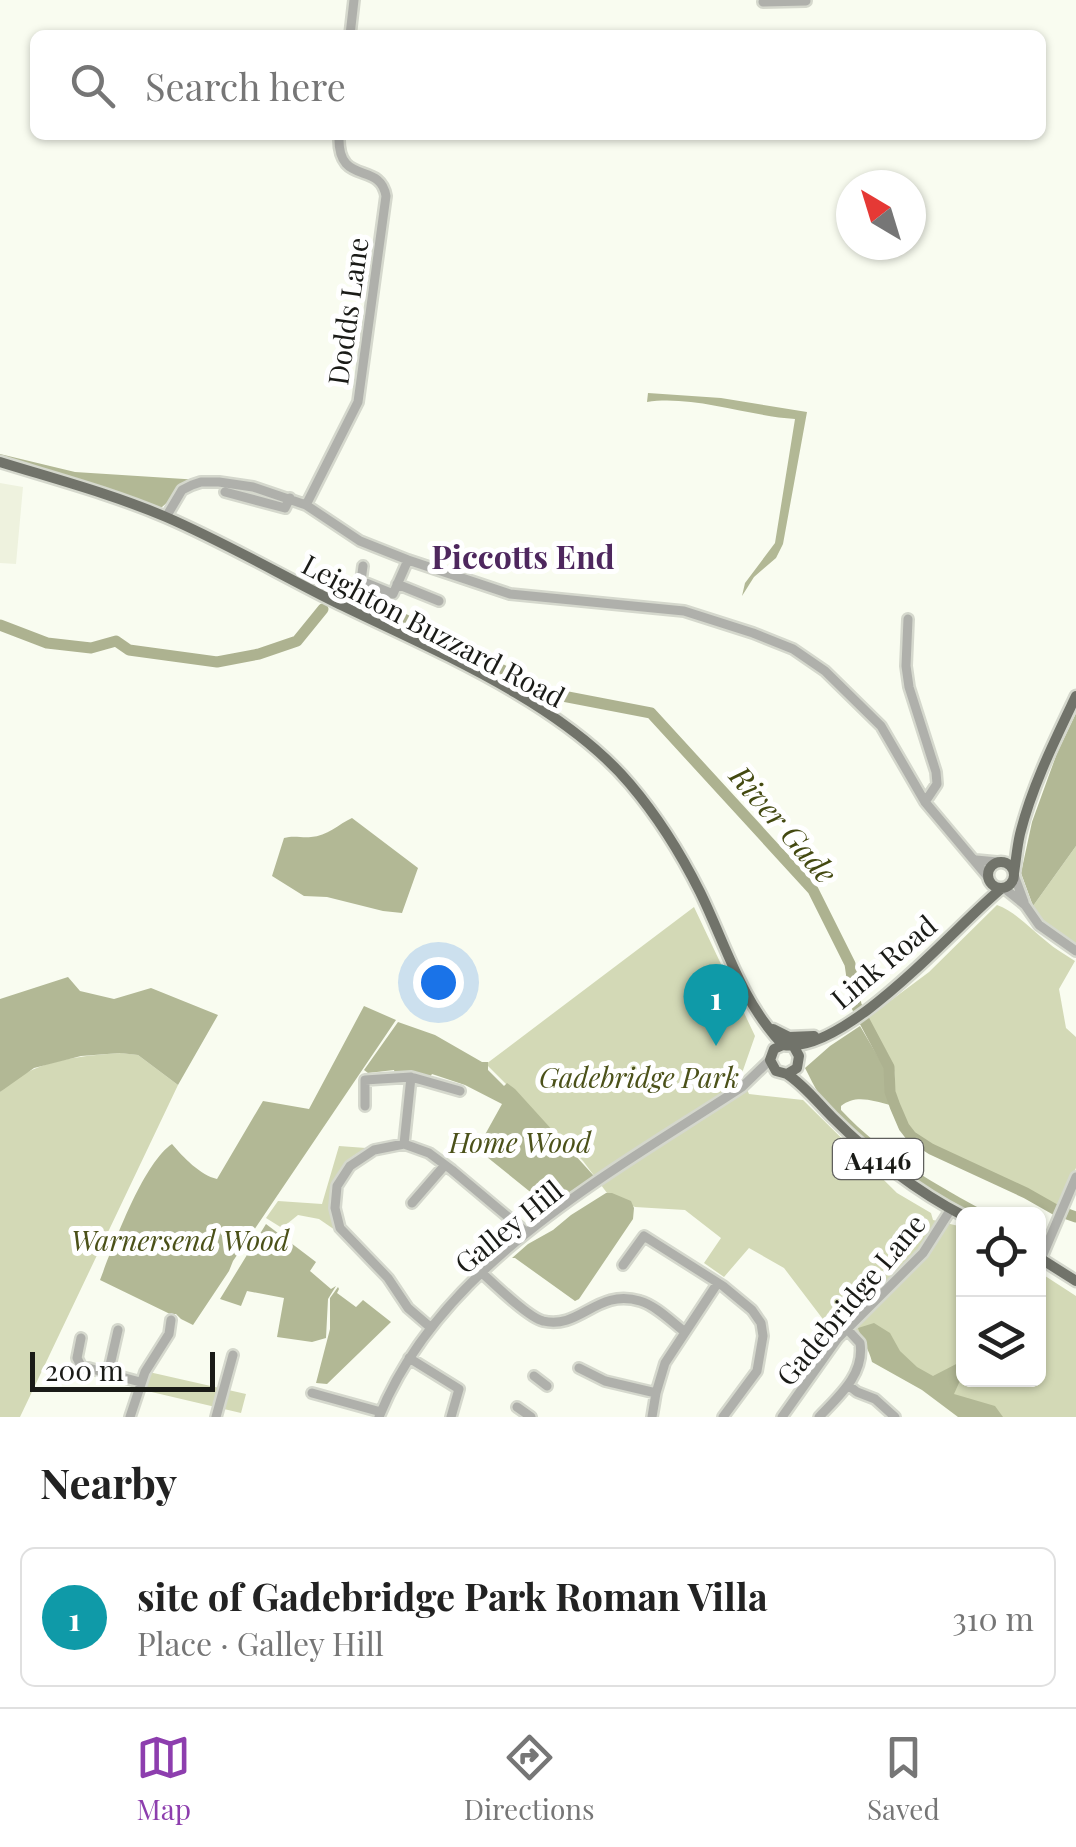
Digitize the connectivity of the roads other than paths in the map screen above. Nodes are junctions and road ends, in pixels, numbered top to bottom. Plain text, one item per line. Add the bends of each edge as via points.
1 (354, 0) edge
2 (806, 0) edge
3 (816, 0) edge
4 (762, 2) edge
5 (351, 30) edge
6 (339, 140) edge
7 (0, 462) edge
8 (225, 492) dead end
9 (290, 498) junction
10 (306, 505) junction
11 (166, 517) junction
12 (408, 560) junction
13 (362, 566) dead end
14 (397, 584) junction
15 (440, 601) dead end
16 (908, 619) dead end
17 (1076, 696) edge
18 (925, 802) junction
19 (1019, 836) junction
20 (973, 859) junction
21 (998, 862) junction
22 (1014, 874) junction
23 (988, 877) junction
24 (1003, 888) junction
25 (1025, 905) junction
26 (974, 913) junction
27 (1076, 951) edge
28 (764, 1024) junction
29 (831, 1032) junction
30 (818, 1040) junction
31 (788, 1046) junction
32 (770, 1057) junction
33 (799, 1063) junction
34 (782, 1072) junction
35 (756, 1075) junction
36 (411, 1077) junction
37 (805, 1086) junction
38 (460, 1091) dead end
39 (366, 1106) dead end
40 (404, 1144) junction
41 (445, 1165) junction
42 (1076, 1177) edge
43 (412, 1204) dead end
44 (951, 1210) junction
45 (956, 1212) edge
46 (526, 1232) junction
47 (1046, 1245) edge
48 (1046, 1262) edge
49 (622, 1264) dead end
50 (482, 1274) junction
51 (1076, 1281) edge
52 (718, 1284) junction
53 (171, 1320) dead end
54 (430, 1327) junction
55 (847, 1328) junction
56 (118, 1330) dead end
57 (685, 1332) junction
58 (80, 1338) dead end
59 (233, 1355) dead end
60 (409, 1358) junction
61 (579, 1368) dead end
62 (108, 1374) junction
63 (534, 1376) dead end
64 (140, 1382) junction
65 (848, 1385) junction
66 (547, 1386) dead end
67 (312, 1393) dead end
68 (656, 1393) junction
69 (518, 1406) dead end
70 (380, 1415) edge
71 (890, 1416) edge
72 (130, 1417) edge
73 (216, 1417) edge
74 (451, 1417) edge
75 (531, 1417) edge
76 (652, 1417) edge
77 (722, 1417) edge
78 (782, 1417) edge
79 (819, 1417) edge

1 - 5 street
2 - 3 street
2 - 4 street
6 - 10 street, Dodds Lane via 343,162 378,180 386,196 358,402
7 - 11 main road, Leighton Buzzard Road
8 - 9 street via 285,508
9 - 10 street
9 - 11 street via 201,482 182,490
10 - 12 street via 360,542
11 - 28 main road, Leighton Buzzard Road via 412,638 598,750 676,847
12 - 14 street
12 - 18 street via 510,594 684,611 793,649 881,726
13 - 14 street via 361,582 393,594
14 - 15 street
16 - 18 street via 909,687 937,784
17 - 19 main road, Link Road
18 - 20 street
19 - 21 main road, Link Road
19 - 22 main road, Link Road
20 - 21 street
20 - 23 street
21 - 22 main road
21 - 23 main road, Link Road
22 - 24 main road, Link Road
22 - 25 street
23 - 24 main road
23 - 26 main road, Link Road
24 - 25 street
24 - 26 main road, Link Road
25 - 27 street
26 - 29 main road, Link Road via 907,977
28 - 29 main road via 789,1037
28 - 31 main road, Leighton Buzzard Road
28 - 32 main road, Leighton Buzzard Road
29 - 30 main road, Link Road
30 - 31 main road, Link Road
30 - 33 main road, Link Road
31 - 32 main road via 778,1046
31 - 33 main road, Leighton Buzzard Road
32 - 34 main road, Leighton Buzzard Road
32 - 35 street, Galley Hill
33 - 34 main road, Link Road
33 - 37 main road, A4146
34 - 35 street, Galley Hill
34 - 37 main road, A4146
35 - 46 street, Galley Hill
36 - 38 street
36 - 39 street via 365,1080
36 - 40 street
37 - 44 main road, A4146 via 872,1154
40 - 41 street
40 - 54 street via 374,1150 350,1166 335,1208 340,1228
41 - 43 street
41 - 46 street
42 - 47 street
44 - 45 main road, A4146
44 - 55 street, Gadebridge Lane via 923,1253
46 - 50 street, Galley Hill
48 - 51 main road
49 - 52 street via 644,1236
50 - 54 street, Galley Hill
50 - 57 street via 538,1321 556,1323 626,1299 643,1301
52 - 57 street
52 - 77 street via 752,1310 763,1336 756,1370
53 - 64 street
54 - 60 street, Galley Hill
55 - 65 street via 862,1349
55 - 78 street, Gadebridge Lane
56 - 62 street
57 - 68 street via 665,1362
58 - 62 street via 78,1362
59 - 73 street
60 - 70 street, Galley Hill
60 - 74 street via 459,1389
61 - 68 street
62 - 64 street
63 - 66 street
64 - 72 street
65 - 71 street
65 - 79 street
67 - 70 street
68 - 76 street
69 - 75 street

